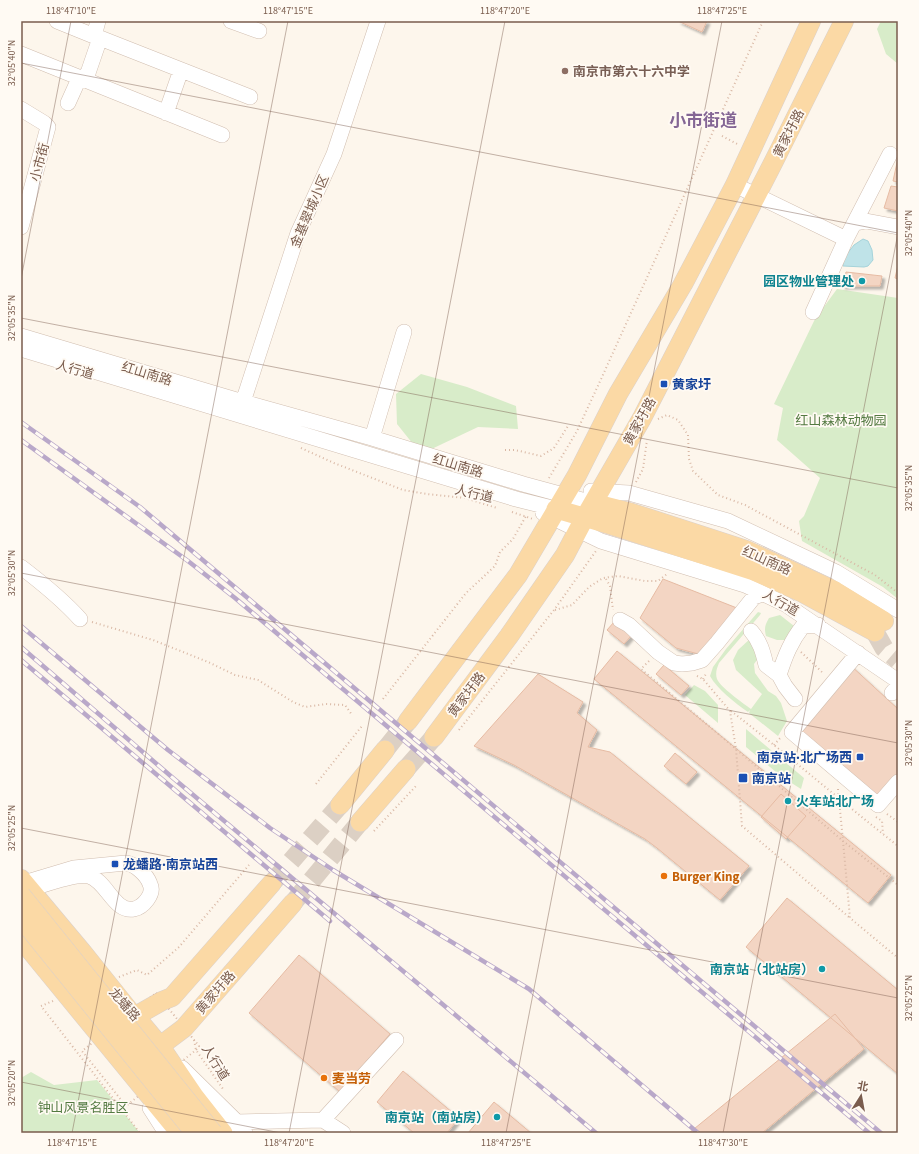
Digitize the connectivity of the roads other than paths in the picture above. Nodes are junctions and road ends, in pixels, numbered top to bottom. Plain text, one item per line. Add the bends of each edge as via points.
1 (57, 21) edge
2 (98, 21) edge
3 (230, 21) edge
4 (378, 21) edge
5 (811, 21) edge
6 (844, 21) edge
7 (259, 30) dead end
8 (97, 37) junction
9 (21, 54) edge
10 (181, 70) junction
11 (250, 96) dead end
12 (68, 103) dead end
13 (21, 109) edge
14 (166, 113) junction
15 (222, 135) dead end
16 (890, 154) dead end
17 (735, 184) junction
18 (756, 196) junction
19 (856, 223) dead end
20 (21, 227) edge
21 (898, 227) edge
22 (846, 239) junction
23 (813, 312) dead end
24 (404, 332) dead end
25 (21, 336) edge
26 (21, 349) edge
27 (243, 402) junction
28 (372, 438) junction
29 (513, 505) junction
30 (558, 507) junction
31 (589, 510) junction
32 (21, 567) edge
33 (763, 594) junction
34 (80, 619) road end
35 (620, 620) road end
36 (885, 621) tunnel mouth
37 (818, 625) junction
38 (751, 630) dead end
39 (858, 653) junction
40 (779, 675) junction
41 (896, 687) edge
42 (795, 699) dead end
43 (408, 721) tunnel mouth
44 (434, 737) tunnel mouth
45 (385, 750) tunnel mouth
46 (406, 769) tunnel mouth
47 (898, 782) edge
48 (340, 805) tunnel mouth
49 (367, 827) tunnel mouth
50 (272, 883) tunnel mouth
51 (24, 887) edge
52 (293, 903) tunnel mouth
53 (21, 918) edge
54 (21, 939) edge
55 (135, 1016) junction
56 (103, 1038) junction
57 (396, 1040) dead end
58 (160, 1046) junction
59 (123, 1062) junction
60 (323, 1120) junction
61 (225, 1131) edge
62 (166, 1133) edge
63 (180, 1133) edge
64 (195, 1133) edge
65 (344, 1133) edge

1 - 8 street
2 - 8 street
3 - 7 street
4 - 27 street, 金基翠城小区 via 334,154 298,233
5 - 17 main road, 黄家圩路
6 - 18 main road, 黄家圩路
8 - 10 street
8 - 12 street via 88,73 77,83
9 - 14 street
10 - 11 street
10 - 14 street
13 - 20 street, 小市街 via 48,127
14 - 15 street
16 - 22 street
17 - 18 street
17 - 30 main road, 黄家圩路 via 683,284 618,394
18 - 22 street
18 - 31 main road, 黄家圩路 via 642,418
19 - 21 street via 866,221
22 - 23 street
24 - 28 street
25 - 27 street, 红山南路
26 - 29 street, 红山南路
27 - 28 street, 红山南路
28 - 30 street, 红山南路 via 544,490
29 - 30 street, 红山南路
29 - 30 street via 529,512
30 - 31 main road, 红山南路
30 - 31 street
30 - 43 main road, 黄家圩路 via 518,575
31 - 33 street via 601,541 745,585
31 - 36 main road, 红山南路 via 632,513 746,550 835,591
31 - 44 main road, 黄家圩路 via 565,555
32 - 34 street via 66,603
33 - 35 street via 754,597 702,660 682,664 674,663 658,652
33 - 37 street via 785,604
37 - 39 street
37 - 40 street via 803,626 785,654
38 - 40 street via 762,647 766,666
39 - 41 street
39 - 47 street via 792,732 878,805
40 - 42 street
45 - 48 main road
46 - 49 main road
50 - 55 main road via 172,997
51 - 51 street via 87,876 95,878 117,903 127,909 133,909 146,902 151,889 137,866 126,862 74,868
51 - 55 main road, 龙蟠路
51 - 61 main road, 龙蟠路, bridge
52 - 58 main road, 黄家圩路 via 184,1028
53 - 64 main road, 龙蟠路, bridge
54 - 56 main road
55 - 56 main road
55 - 58 main road, 龙蟠路
56 - 59 main road
57 - 60 street
58 - 59 main road, 黄家圩路
58 - 61 main road, 龙蟠路 via 194,1096
59 - 62 street
59 - 63 main road
60 - 61 street
60 - 65 street

